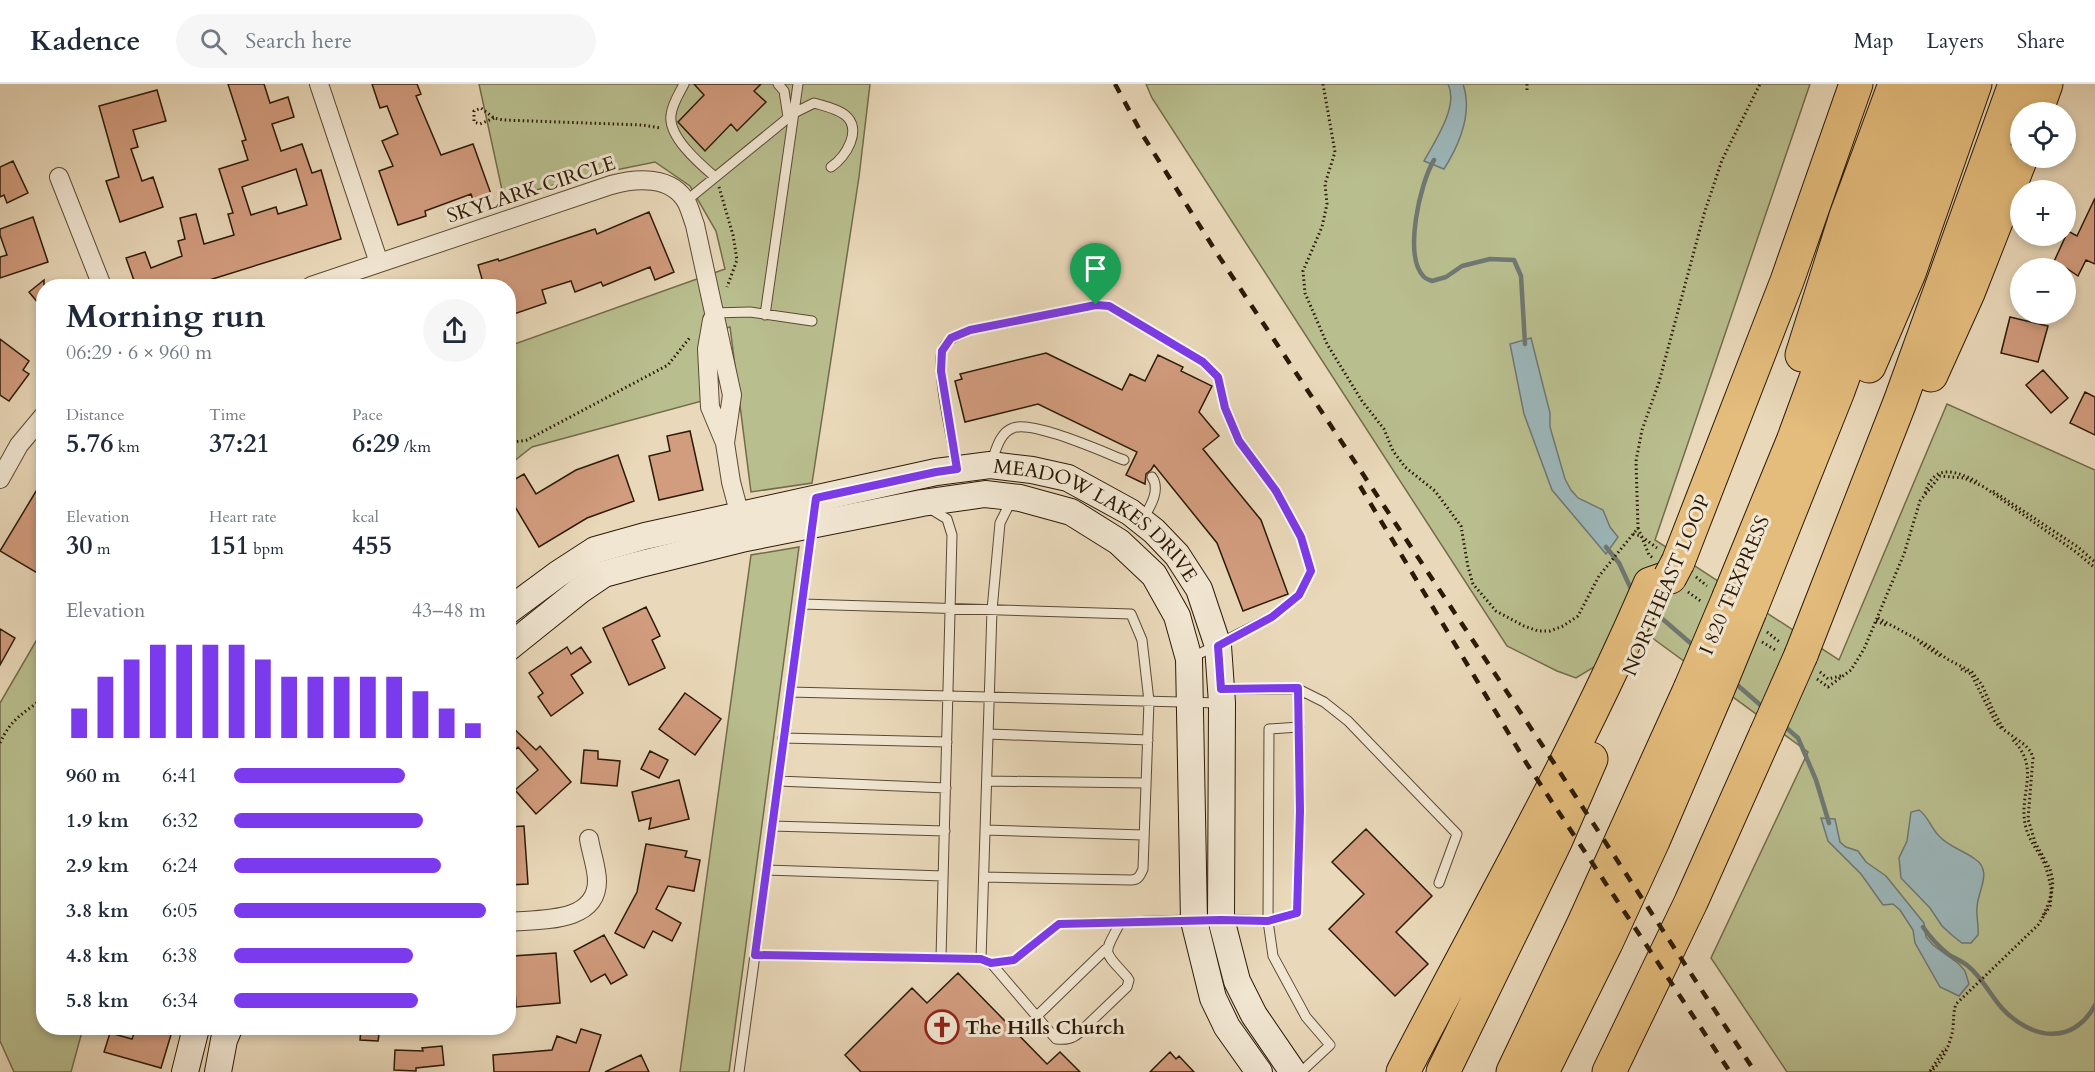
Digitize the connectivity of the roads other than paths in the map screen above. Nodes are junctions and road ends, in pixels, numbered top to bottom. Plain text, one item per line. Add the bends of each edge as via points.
1 (319, 84) edge
2 (684, 84) edge
3 (778, 84) edge
4 (798, 84) edge
5 (1838, 84) edge
6 (1856, 84) edge
7 (1895, 84) edge
8 (1924, 84) edge
9 (1949, 84) edge
10 (1976, 84) edge
11 (2015, 84) edge
12 (2046, 84) edge
13 (2040, 102) edge
14 (791, 115) junction
15 (831, 167) dead end
16 (2016, 168) edge
17 (59, 177) dead end
18 (715, 177) junction
19 (686, 201) junction
20 (1804, 231) junction
21 (380, 263) junction
22 (99, 279) edge
23 (332, 279) edge
24 (713, 313) junction
25 (765, 315) junction
26 (812, 321) dead end
27 (36, 425) edge
28 (1124, 460) dead end
29 (990, 465) junction
30 (957, 469) junction
31 (1152, 477) dead end
32 (0, 479) edge
33 (1802, 480) junction
34 (1013, 497) junction
35 (922, 503) junction
36 (1768, 504) junction
37 (814, 511) junction
38 (1142, 521) junction
39 (743, 527) junction
40 (802, 603) junction
41 (516, 605) edge
42 (950, 608) junction
43 (992, 610) junction
44 (1736, 613) junction
45 (516, 642) edge
46 (1218, 646) junction
47 (1632, 646) junction
48 (1189, 659) junction
49 (1800, 659) junction
50 (1298, 688) junction
51 (790, 692) junction
52 (1703, 692) junction
53 (948, 696) junction
54 (1221, 696) junction
55 (989, 697) junction
56 (1149, 701) junction
57 (1190, 702) junction
58 (1299, 727) junction
59 (988, 734) junction
60 (783, 738) junction
61 (1148, 740) junction
62 (947, 742) junction
63 (778, 781) junction
64 (987, 781) junction
65 (1146, 783) junction
66 (946, 788) junction
67 (772, 826) junction
68 (985, 830) junction
69 (945, 831) junction
70 (1143, 835) junction
71 (589, 839) dead end
72 (766, 870) junction
73 (944, 876) junction
74 (984, 877) junction
75 (1439, 883) dead end
76 (1221, 920) junction
77 (516, 921) edge
78 (1194, 921) junction
79 (1268, 921) junction
80 (1120, 923) junction
81 (1106, 949) junction
82 (755, 955) junction
83 (941, 958) junction
84 (981, 959) junction
85 (991, 963) junction
86 (1038, 1018) junction
87 (194, 1035) edge
88 (226, 1035) edge
89 (185, 1072) edge
90 (218, 1072) edge
91 (739, 1072) edge
92 (1259, 1072) edge
93 (1293, 1072) edge
94 (1301, 1072) edge
95 (1403, 1072) edge
96 (1443, 1072) edge
97 (1512, 1072) edge
98 (1542, 1072) edge
99 (1609, 1072) edge

1 - 21 street
2 - 18 lane via 670,118 690,155
3 - 14 lane
4 - 14 lane
5 - 20 highway via 1802,198
6 - 20 highway, NORTHEAST LOOP
7 - 36 highway via 1846,216 1778,435
8 - 36 highway, I 820 TEXPRESS
9 - 33 highway, I 820 TEXPRESS
10 - 33 highway via 1909,273 1866,374 1831,445
11 - 49 highway via 1900,402
12 - 13 highway
14 - 15 lane via 814,103 847,116 852,139 841,161
14 - 18 lane
14 - 25 lane
16 - 49 highway via 1968,292 1818,644
17 - 22 street
18 - 19 lane
19 - 21 street, SKYLARK CIRCLE via 662,182 628,180
19 - 24 street via 695,225
20 - 47 highway, NORTHEAST LOOP via 1672,572
21 - 23 street, SKYLARK CIRCLE
24 - 25 lane
24 - 39 street via 707,349 710,407 725,443
25 - 26 lane
27 - 32 street
28 - 29 lane via 1056,434 1023,427 1002,435
29 - 30 street, MEADOW LAKES DRIVE
29 - 38 street, MEADOW LAKES DRIVE via 1068,478
30 - 37 street, MEADOW LAKES DRIVE via 936,472
30 - 46 lane via 941,371 942,351 951,338 970,330 1096,305 1109,306 1203,362 1218,377 1225,408 1239,441 1276,491 1301,537 1311,571 1299,595 1272,617
31 - 38 lane via 1154,498
33 - 44 highway, I 820 TEXPRESS
34 - 35 street, MEADOW LAKES DRIVE via 985,494
34 - 43 lane via 1000,523
34 - 48 street, MEADOW LAKES DRIVE via 1071,512 1122,544 1155,575 1177,616
35 - 37 street, MEADOW LAKES DRIVE
35 - 42 lane via 947,519 952,535
36 - 44 highway, I 820 TEXPRESS
37 - 39 street, MEADOW LAKES DRIVE
37 - 40 lane
38 - 46 street, MEADOW LAKES DRIVE via 1177,555 1199,588
39 - 41 street, MEADOW LAKES DRIVE via 645,536 595,550
39 - 45 street, MEADOW LAKES DRIVE via 603,574
40 - 42 lane
40 - 51 lane
42 - 43 lane
42 - 53 lane
43 - 55 lane
43 - 56 lane via 1131,614 1142,640
44 - 52 highway, I 820 TEXPRESS, bridge
46 - 48 lane
46 - 54 street, MEADOW LAKES DRIVE
47 - 95 highway
47 - 96 highway, NORTHEAST LOOP via 1556,840
48 - 57 street, MEADOW LAKES DRIVE
49 - 99 highway, bridge via 1691,902
50 - 54 lane
50 - 58 lane
50 - 75 lane via 1348,721 1457,834
51 - 53 lane
51 - 60 lane
52 - 97 highway, I 820 TEXPRESS via 1584,922
52 - 98 highway, I 820 TEXPRESS via 1648,851
53 - 55 lane
53 - 62 lane
54 - 57 lane
54 - 76 street, MEADOW LAKES DRIVE
55 - 56 lane
55 - 59 lane
56 - 57 lane
56 - 61 lane
57 - 78 street, MEADOW LAKES DRIVE
58 - 79 lane via 1297,913
58 - 79 lane via 1269,729
59 - 61 lane
59 - 64 lane
60 - 62 lane
60 - 63 lane
61 - 65 lane
62 - 66 lane
63 - 66 lane
63 - 67 lane
64 - 65 lane
64 - 68 lane
65 - 70 lane
66 - 69 lane
67 - 69 lane
67 - 72 lane
68 - 70 lane
68 - 74 lane
69 - 73 lane
70 - 74 lane via 1143,869 1136,880
71 - 77 street via 597,881 594,898 587,907 569,916
72 - 73 lane
72 - 82 lane
73 - 83 lane
74 - 84 lane
76 - 78 lane
76 - 79 lane
76 - 93 street, MEADOW LAKES DRIVE via 1237,981 1254,1015
78 - 80 lane
78 - 92 street, MEADOW LAKES DRIVE via 1213,998 1227,1027
79 - 94 lane via 1273,956 1306,1017 1329,1045
80 - 81 lane
80 - 85 lane via 1059,924 1014,960
81 - 86 lane
81 - 86 lane via 1129,980 1127,987 1074,1037 1056,1039
82 - 83 lane
82 - 91 lane
83 - 84 lane
84 - 85 lane
85 - 86 lane
87 - 89 street
88 - 90 street

